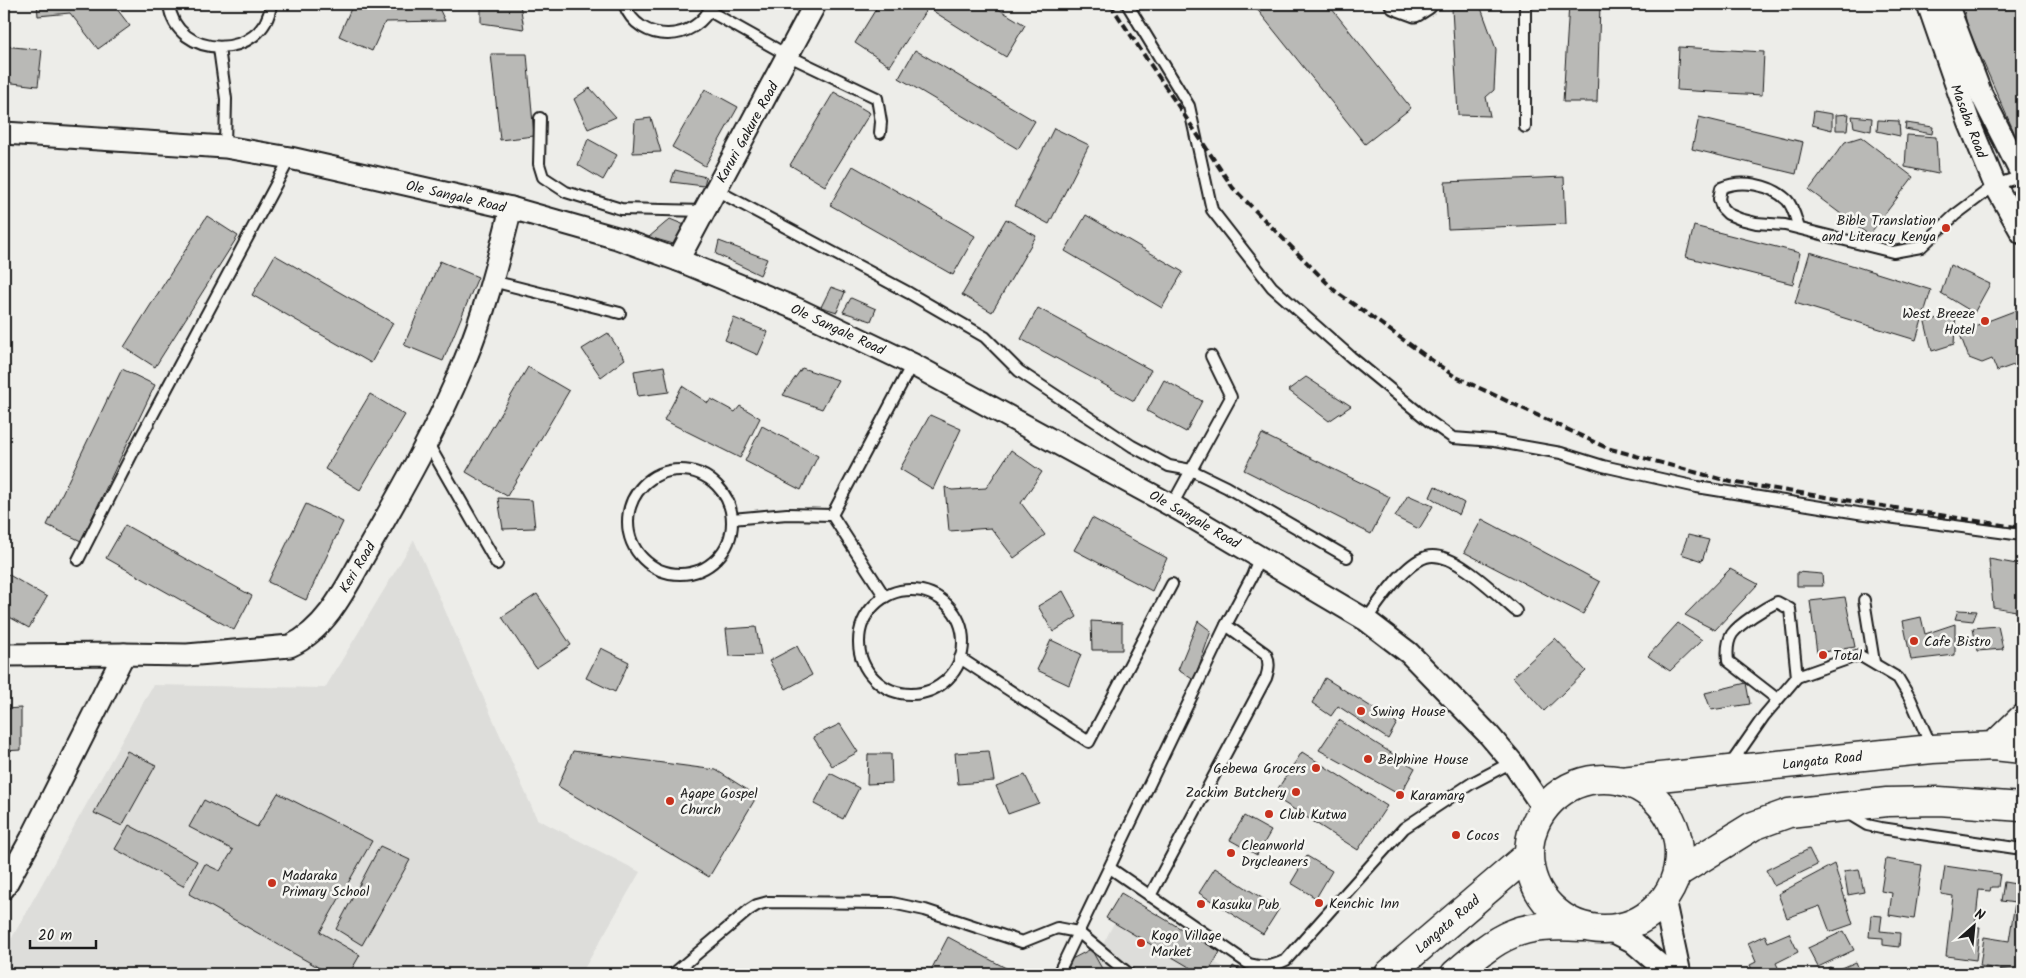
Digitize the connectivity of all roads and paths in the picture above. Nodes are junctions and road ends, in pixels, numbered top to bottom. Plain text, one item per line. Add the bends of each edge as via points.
1 (169, 4) edge
2 (271, 4) edge
3 (624, 4) edge
4 (815, 4) edge
5 (1127, 4) edge
6 (1396, 4) edge
7 (1426, 4) edge
8 (1525, 4) edge
9 (1928, 4) edge
10 (1947, 4) edge
11 (711, 8) edge
12 (219, 48) junction
13 (789, 56) junction
14 (540, 118) dead end
15 (1525, 127) dead end
16 (4, 133) edge
17 (880, 133) dead end
18 (224, 147) junction
19 (290, 158) junction
20 (2022, 175) edge
21 (1995, 185) junction
22 (716, 190) junction
23 (511, 208) junction
24 (705, 211) junction
25 (1799, 228) junction
26 (2022, 233) edge
27 (678, 260) junction
28 (492, 281) junction
29 (620, 313) dead end
30 (1211, 356) dead end
31 (912, 364) junction
32 (427, 441) junction
33 (1191, 470) junction
34 (1172, 506) junction
35 (832, 515) junction
36 (732, 519) junction
37 (2022, 536) edge
38 (1260, 556) junction
39 (1347, 557) dead end
40 (78, 560) dead end
41 (497, 564) dead end
42 (1172, 584) dead end
43 (885, 597) junction
44 (1864, 600) dead end
45 (1516, 611) dead end
46 (1366, 620) junction
47 (1226, 625) junction
48 (124, 654) junction
49 (4, 655) edge
50 (960, 658) junction
51 (1874, 662) junction
52 (1797, 677) junction
53 (1777, 699) junction
54 (2022, 719) edge
55 (1994, 746) junction
56 (1932, 749) junction
57 (2022, 749) edge
58 (1512, 762) junction
59 (1726, 770) junction
60 (1621, 781) junction
61 (1836, 807) junction
62 (2022, 807) edge
63 (1543, 808) junction
64 (2022, 849) edge
65 (1528, 855) junction
66 (1110, 868) junction
67 (1677, 873) junction
68 (4, 888) edge
69 (1150, 896) junction
70 (1664, 899) junction
71 (1598, 928) junction
72 (1078, 932) junction
73 (673, 974) edge
74 (1058, 974) edge
75 (1129, 974) edge
76 (1389, 974) edge
77 (1455, 974) edge
78 (1670, 974) edge
79 (1680, 974) edge

1 - 12 lane via 176,23 187,36 202,45
2 - 12 lane via 263,26 251,38 236,46
3 - 11 lane via 637,23 651,32 667,35 684,32 698,24
4 - 13 street, Karuri Gakure Road
5 - 37 lane via 1189,106 1212,210 1272,287 1358,363 1453,438 1494,441 1561,453 1697,487
6 - 7 street via 1415,11
8 - 15 lane
9 - 21 street, Masaba Road via 1968,122
10 - 20 street, Masaba Road via 1981,94
11 - 13 lane
12 - 18 lane via 226,99
13 - 17 lane via 877,98
13 - 22 street, Karuri Gakure Road
14 - 24 lane via 539,164 543,177 566,192 621,209
16 - 18 street, Ole Sangale Road
18 - 19 street, Ole Sangale Road
19 - 23 street, Ole Sangale Road
19 - 40 lane
20 - 21 lane
21 - 25 lane via 1920,247 1893,252
21 - 26 street, Masaba Road
22 - 24 street, Karuri Gakure Road
22 - 33 lane via 909,293 985,338 1019,371 1132,446 1169,466
23 - 27 street, Ole Sangale Road via 617,238
23 - 28 street, Keri Road
24 - 27 street, Karuri Gakure Road
25 - 25 lane via 1791,206 1776,193 1743,183 1721,188 1718,199 1728,214 1756,223
27 - 31 street, Ole Sangale Road via 797,309
28 - 29 lane
28 - 32 street, Keri Road via 463,364
30 - 33 lane via 1231,397
31 - 34 street, Ole Sangale Road
31 - 35 lane
32 - 41 lane
32 - 48 street, Keri Road via 344,590 304,640 290,646 187,656
33 - 34 lane
33 - 39 lane
34 - 38 street, Ole Sangale Road
35 - 36 lane via 787,514
35 - 43 lane
36 - 36 lane via 730,536 723,552 711,564 678,574 647,562 629,533 628,515 633,499 643,485 657,475 673,470 690,471 706,477 720,488
38 - 46 street, Ole Sangale Road
38 - 47 lane
42 - 50 lane via 1089,742
43 - 50 lane via 901,591 918,590 934,595 948,606 958,620 963,636
43 - 50 lane via 872,607 862,622 859,639 861,656 868,671 880,683 896,691 930,690 944,682 956,669
44 - 51 lane
45 - 46 lane via 1458,563 1427,557 1392,584
46 - 58 street, Ole Sangale Road via 1409,653
47 - 66 lane
47 - 69 lane via 1266,654 1269,660 1266,678
48 - 49 street, Keri Road
48 - 68 street
51 - 52 lane via 1859,655
51 - 56 lane via 1898,678
52 - 53 lane
52 - 53 lane via 1790,609 1778,602 1762,609 1732,634 1727,648 1728,661
53 - 59 lane
54 - 55 main road
55 - 56 main road, Langata Road
55 - 57 main road, Langata Road
56 - 59 main road, Langata Road
58 - 63 street, Ole Sangale Road
58 - 69 lane via 1472,783 1404,828 1286,960 1272,967 1249,964
59 - 60 main road, Langata Road
60 - 63 main road via 1600,779 1578,783 1559,793
60 - 67 main road via 1643,790 1661,806 1674,826 1679,849
61 - 62 main road via 1939,801
61 - 64 lane via 1867,825
61 - 67 main road via 1789,812 1753,826
63 - 65 main road via 1532,830
65 - 71 main road via 1532,880 1545,902 1564,918
65 - 76 main road, Langata Road
66 - 69 lane
66 - 72 lane
67 - 70 main road
70 - 71 main road via 1649,914 1630,925
70 - 79 street
71 - 77 main road via 1558,926 1509,934 1486,947
71 - 78 street via 1632,941
72 - 73 lane via 1056,928 1022,942 926,910 892,903 768,902 749,910
72 - 74 lane
72 - 75 lane

